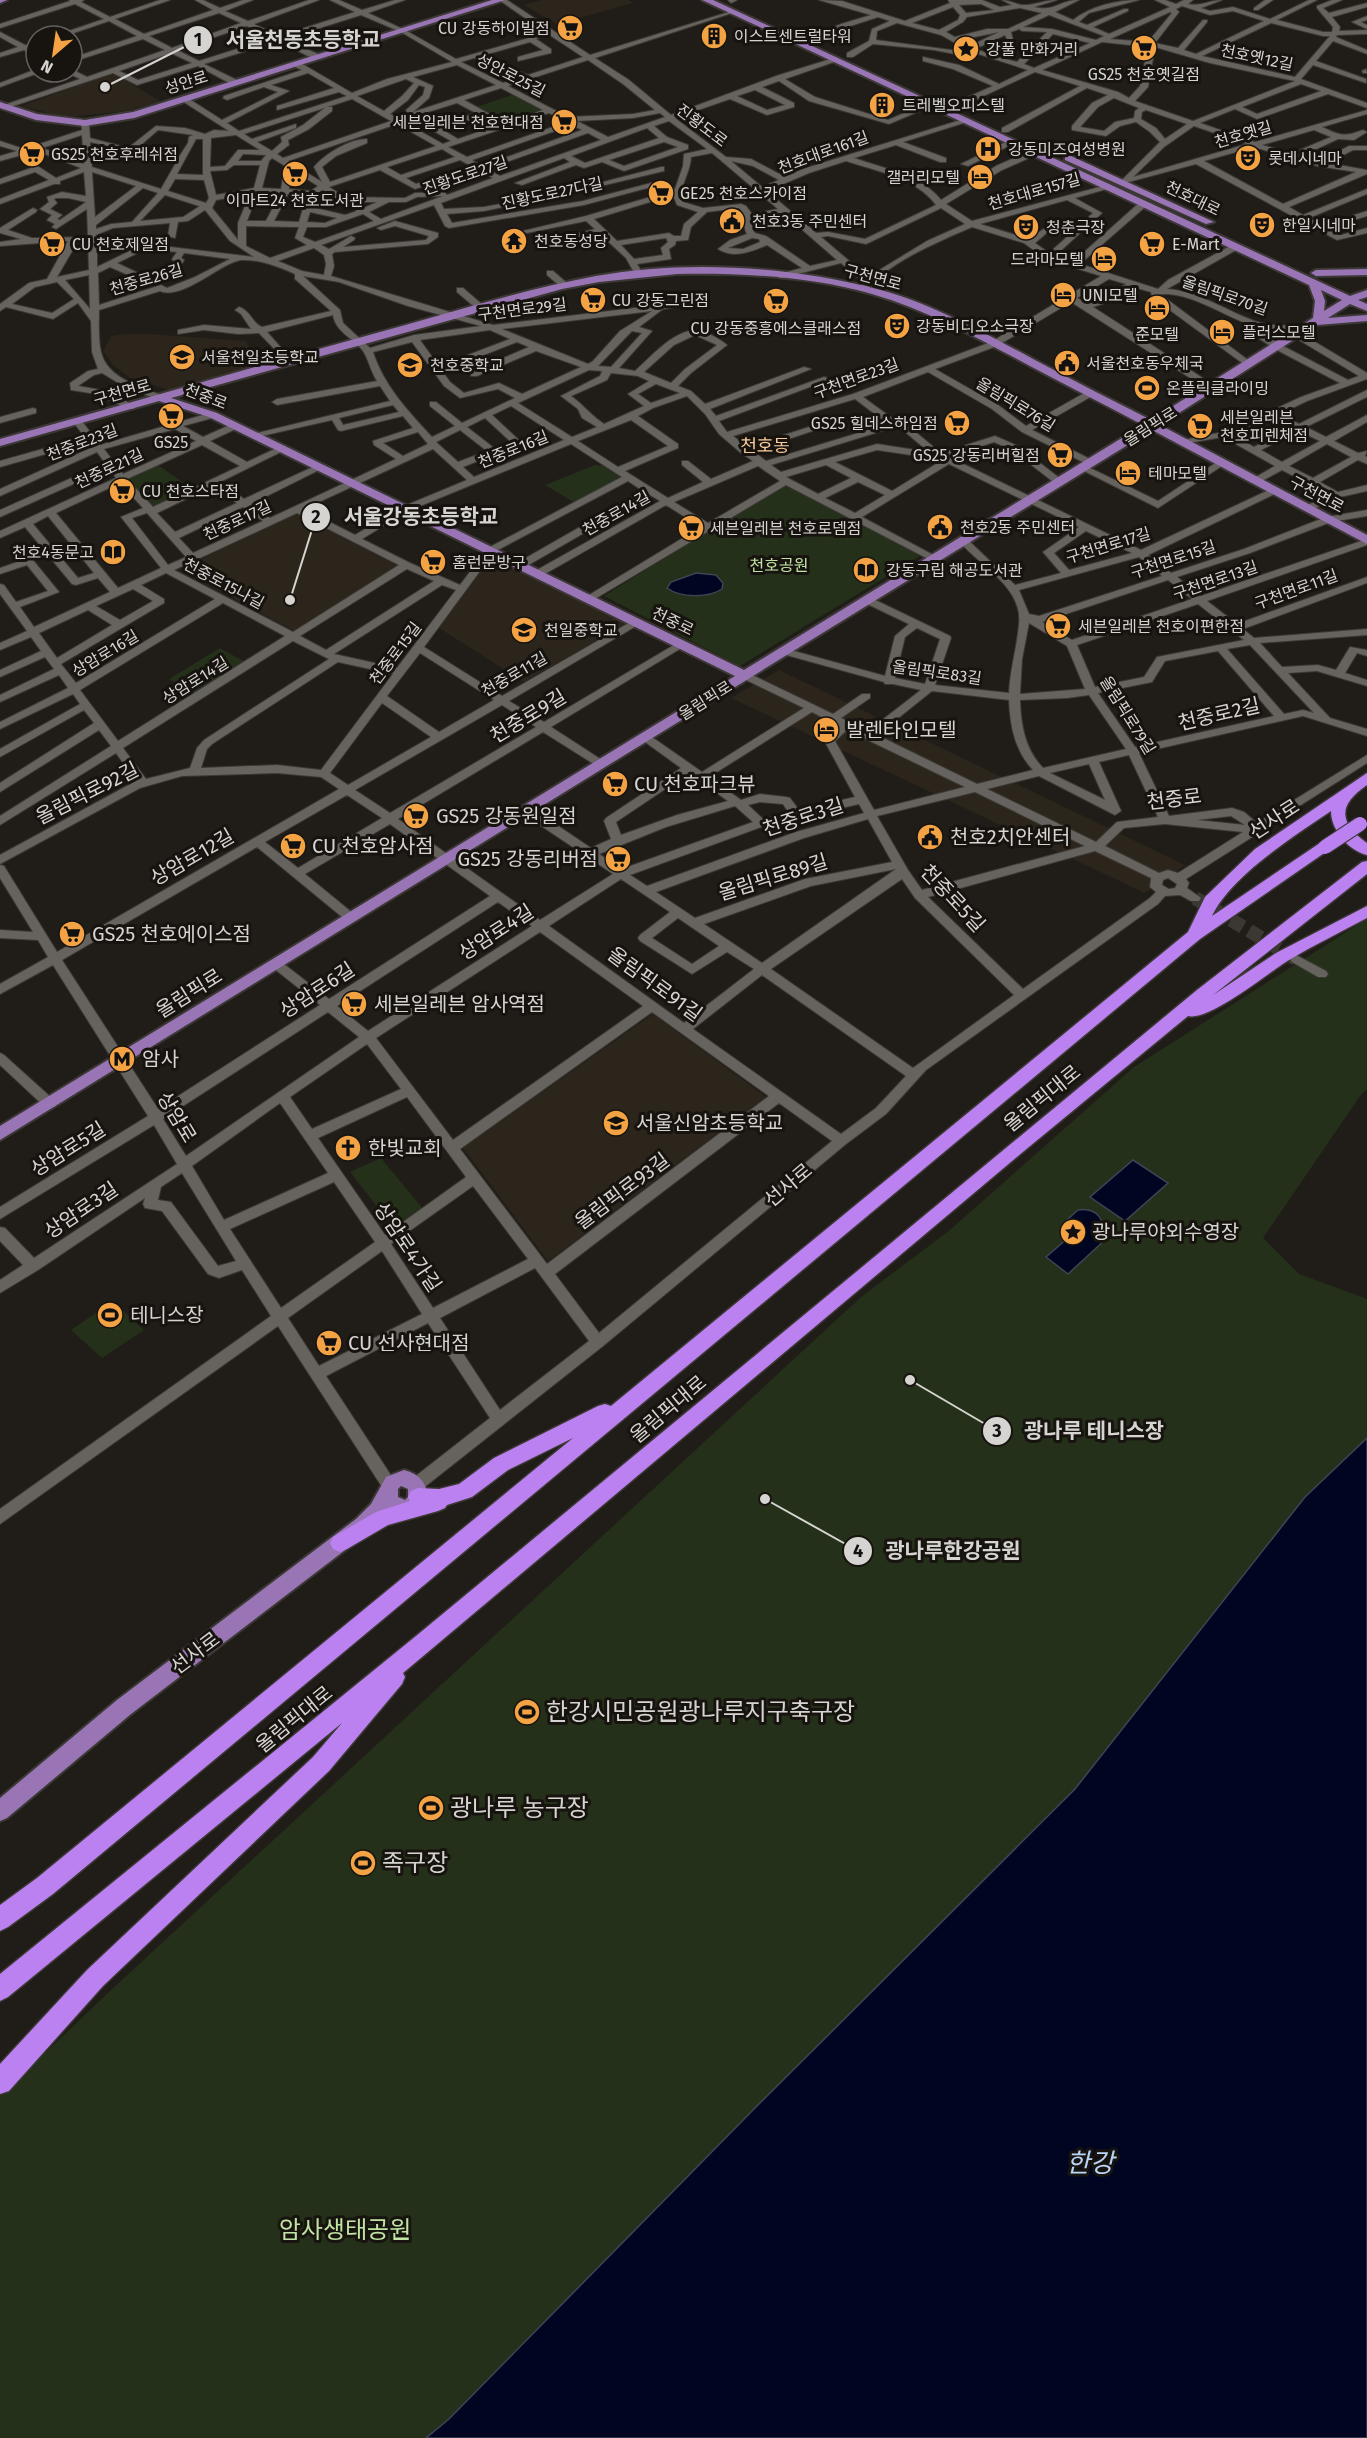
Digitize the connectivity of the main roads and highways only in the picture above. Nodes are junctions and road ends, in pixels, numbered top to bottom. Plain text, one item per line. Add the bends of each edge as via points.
1 (502, 0) edge
2 (706, 0) edge
3 (732, 0) edge
4 (752, 10) dead end
5 (802, 33) dead end
6 (822, 42) dead end
7 (841, 51) dead end
8 (4, 106) edge
9 (959, 113) junction
10 (1367, 272) edge
11 (1314, 278) junction
12 (1367, 283) edge
13 (1360, 295) edge
14 (1367, 308) edge
15 (1367, 318) edge
16 (1313, 325) junction
17 (161, 398) junction
18 (1153, 424) junction
19 (0, 443) edge
20 (1366, 539) edge
21 (744, 675) junction
22 (1367, 778) edge
23 (1349, 789) junction
24 (1363, 822) edge
25 (1367, 850) edge
26 (1365, 867) edge
27 (1367, 910) edge
28 (1194, 935) junction
29 (1168, 1025) junction
30 (0, 1134) edge
31 (633, 1398) junction
32 (417, 1490) joint
33 (465, 1491) junction
34 (340, 1542) junction
35 (423, 1643) junction
36 (0, 1811) edge
37 (0, 1920) edge
38 (0, 1989) edge
39 (0, 2082) edge

1 - 8 main road, 성안로 via 86,131
2 - 9 main road, 천호대로 via 930,105
3 - 4 main road
5 - 6 main road
7 - 9 main road, 천호대로
9 - 11 main road, 천호대로 via 1124,182
9 - 11 main road, 천호대로 via 1011,143 1142,205
10 - 11 main road
11 - 13 main road, 천호대로
11 - 16 main road via 1320,301
12 - 13 main road, 올림픽로
13 - 14 main road, 천호대로
13 - 16 main road, 올림픽로
15 - 16 main road
16 - 18 main road, 올림픽로
17 - 18 main road, 구천면로 via 564,285 639,274 712,271 865,285 918,307
17 - 19 main road, 구천면로
17 - 21 main road, 천중로 via 213,415
18 - 20 main road, 구천면로
18 - 21 main road, 올림픽로
21 - 30 main road, 올림픽로
22 - 23 highway
23 - 25 highway via 1339,802 1339,821 1353,841
23 - 28 highway via 1260,854 1211,901
24 - 28 highway, 올림픽대로, bridge
26 - 29 highway, 올림픽대로
27 - 29 highway via 1282,957 1232,992
28 - 31 highway, 올림픽대로
29 - 35 highway, 올림픽대로 via 854,1281
31 - 33 highway via 501,1464
31 - 37 highway, 올림픽대로
32 - 33 highway via 439,1498
32 - 34 main road, 선사로 via 411,1504 401,1507 391,1503 388,1490 374,1515
33 - 34 highway via 383,1518
34 - 36 main road, 선사로 via 124,1707
35 - 38 highway, 올림픽대로
35 - 39 highway via 321,1764 95,1978

